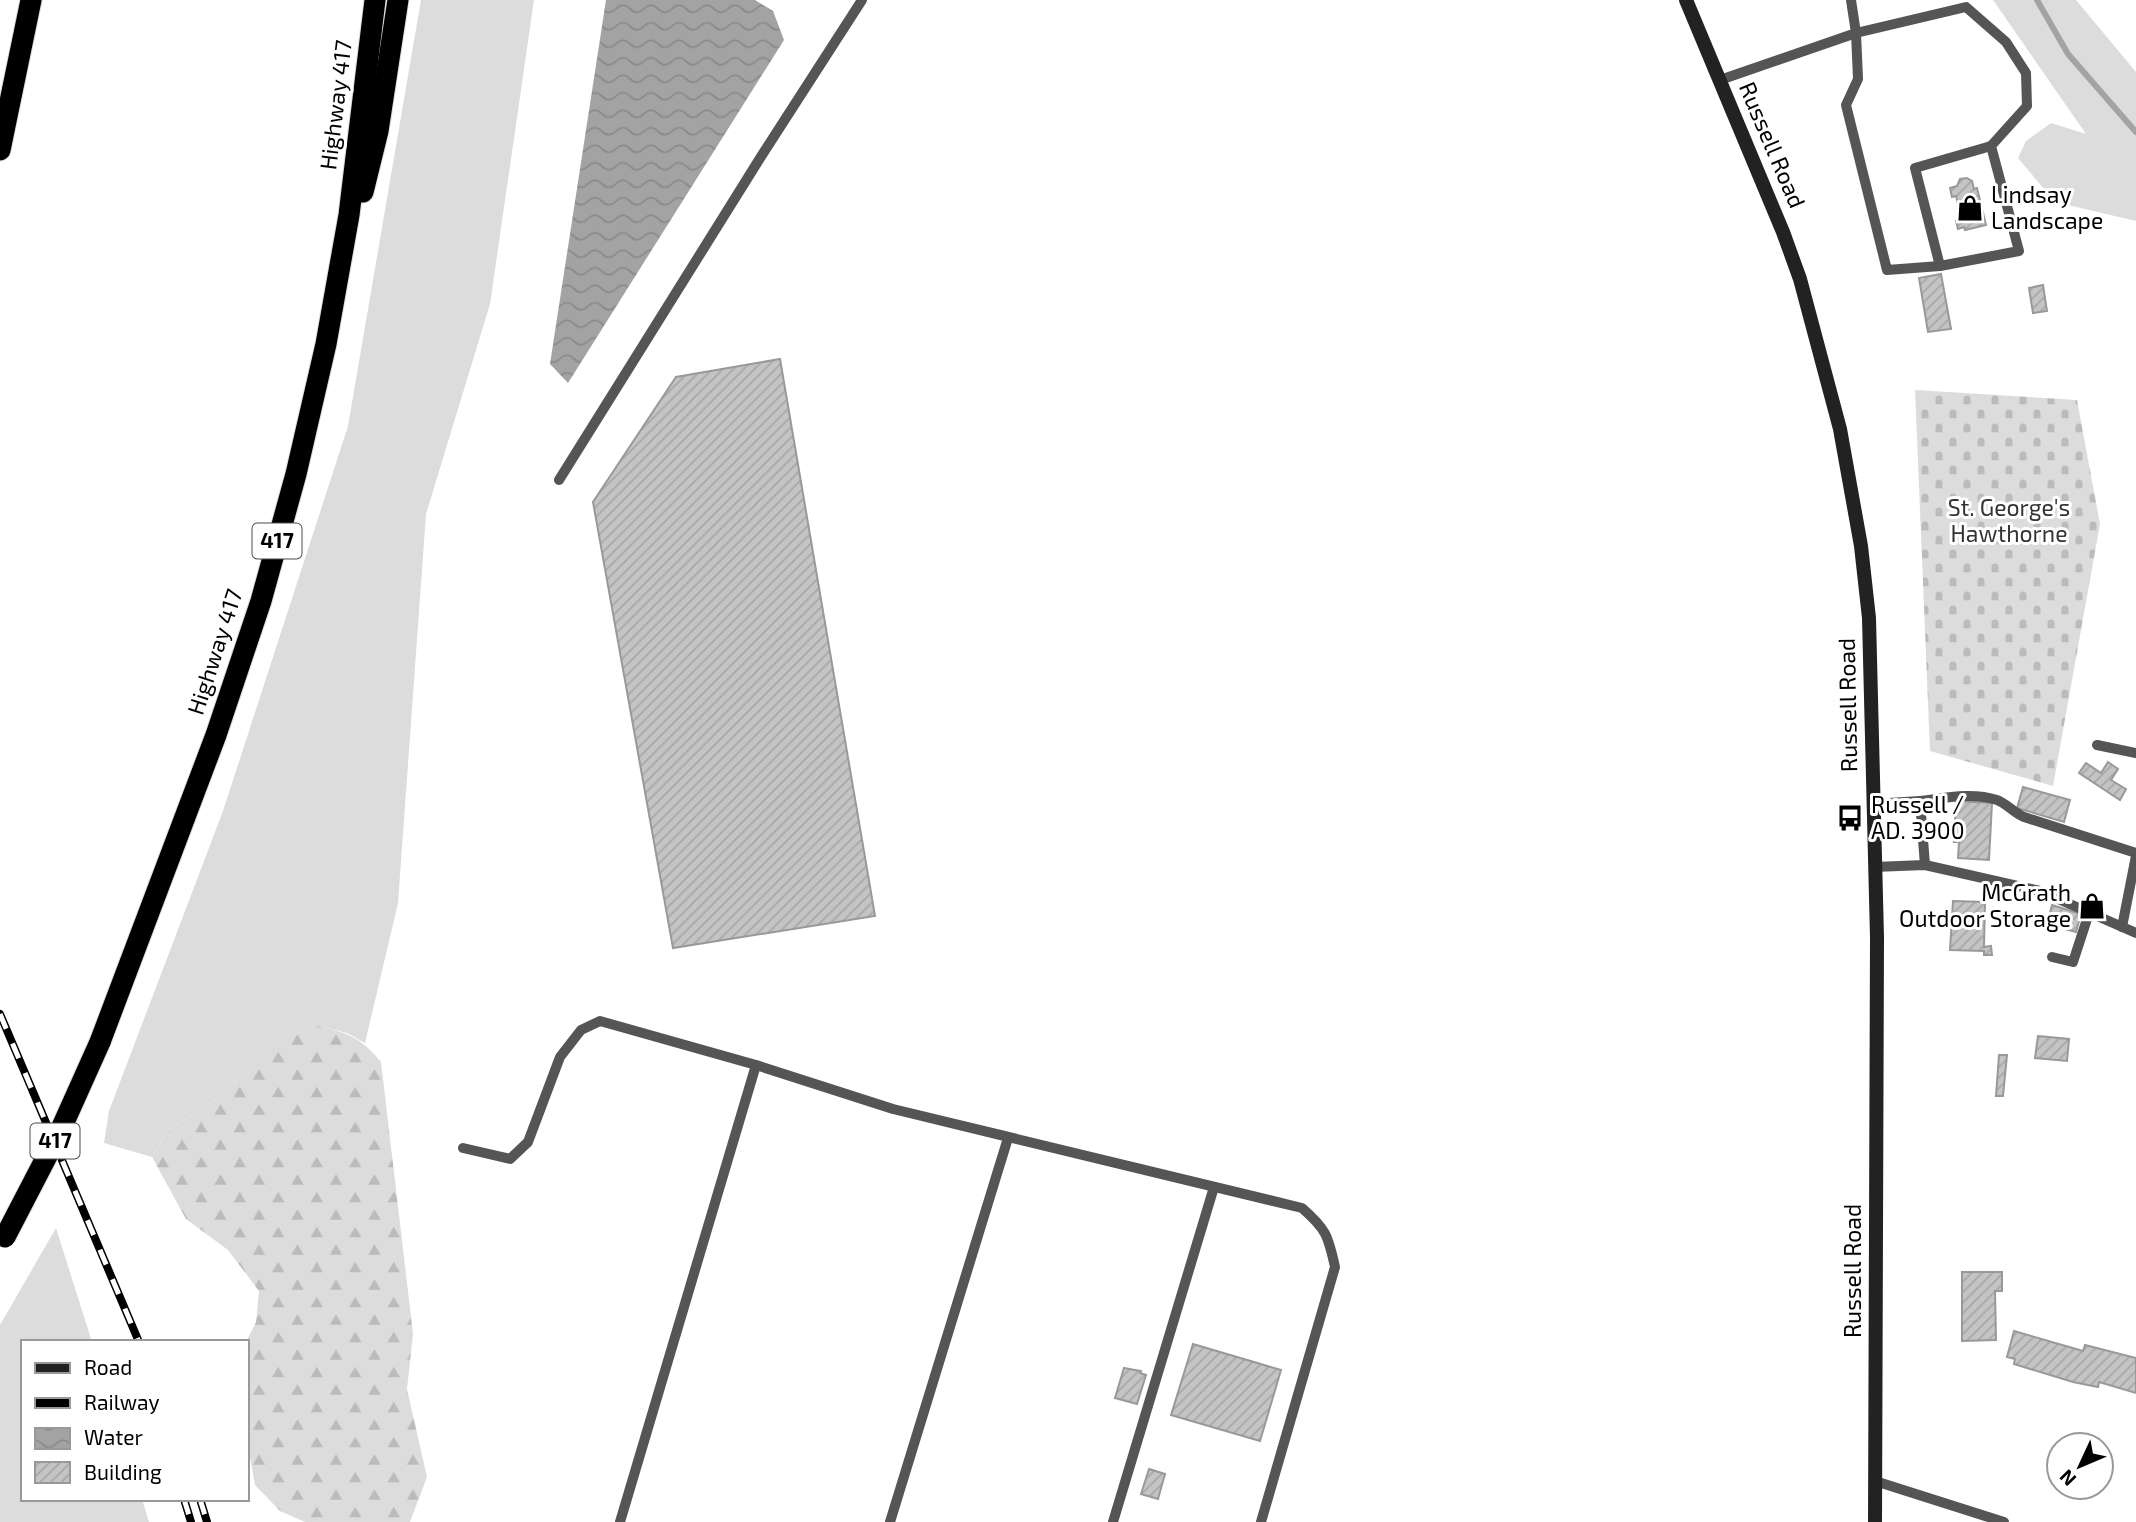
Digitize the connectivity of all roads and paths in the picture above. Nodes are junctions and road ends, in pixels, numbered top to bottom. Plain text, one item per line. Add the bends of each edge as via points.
1 (31, 0) edge
2 (375, 0) edge
3 (398, 0) edge
4 (862, 0) edge
5 (1686, 0) edge
6 (1851, 0) edge
7 (1965, 3) edge
8 (1856, 33) junction
9 (1720, 80) junction
10 (1991, 146) junction
11 (0, 150) edge
12 (1940, 266) junction
13 (326, 344) junction
14 (559, 480) dead end
15 (2097, 745) dead end
16 (2136, 754) edge
17 (1920, 801) junction
18 (1873, 804) junction
19 (2136, 854) edge
20 (1925, 865) junction
21 (1874, 867) junction
22 (2089, 913) junction
23 (2122, 927) junction
24 (2136, 933) edge
25 (2052, 957) dead end
26 (756, 1065) junction
27 (1008, 1138) junction
28 (463, 1148) dead end
29 (1214, 1187) junction
30 (2, 1241) edge
31 (1875, 1481) junction
32 (620, 1522) edge
33 (890, 1522) edge
34 (1113, 1522) edge
35 (1261, 1522) edge
36 (1875, 1522) edge
37 (2004, 1522) edge

1 - 11 highway
2 - 13 highway, Highway 417 / 417 via 349,215
3 - 13 highway via 378,131
4 - 14 lane
5 - 9 main road, Russell Road
6 - 8 lane
7 - 8 lane
7 - 10 lane via 2006,42 2026,73 2026,106
8 - 9 lane
8 - 12 lane via 1858,79 1846,105 1887,270
9 - 18 main road, Russell Road via 1800,279 1840,429 1869,618
10 - 12 lane via 1914,168
10 - 12 lane via 2019,251
13 - 30 highway, Highway 417 / 417, bridge via 261,601 216,735 100,1042
15 - 16 lane
17 - 18 lane
17 - 19 lane via 1964,795 1998,800 2024,817
17 - 20 lane
18 - 21 main road, Russell Road
19 - 23 lane
20 - 21 lane
20 - 22 lane via 2040,891
21 - 31 main road, Russell Road
22 - 23 lane
22 - 25 lane via 2073,962
23 - 24 lane
26 - 27 lane via 892,1110
26 - 28 lane via 600,1021 581,1030 560,1057 528,1142 510,1158
26 - 32 lane
27 - 29 lane
27 - 33 lane
29 - 34 lane
29 - 35 lane via 1302,1208 1328,1237 1335,1267
31 - 36 main road, Russell Road
31 - 37 lane

